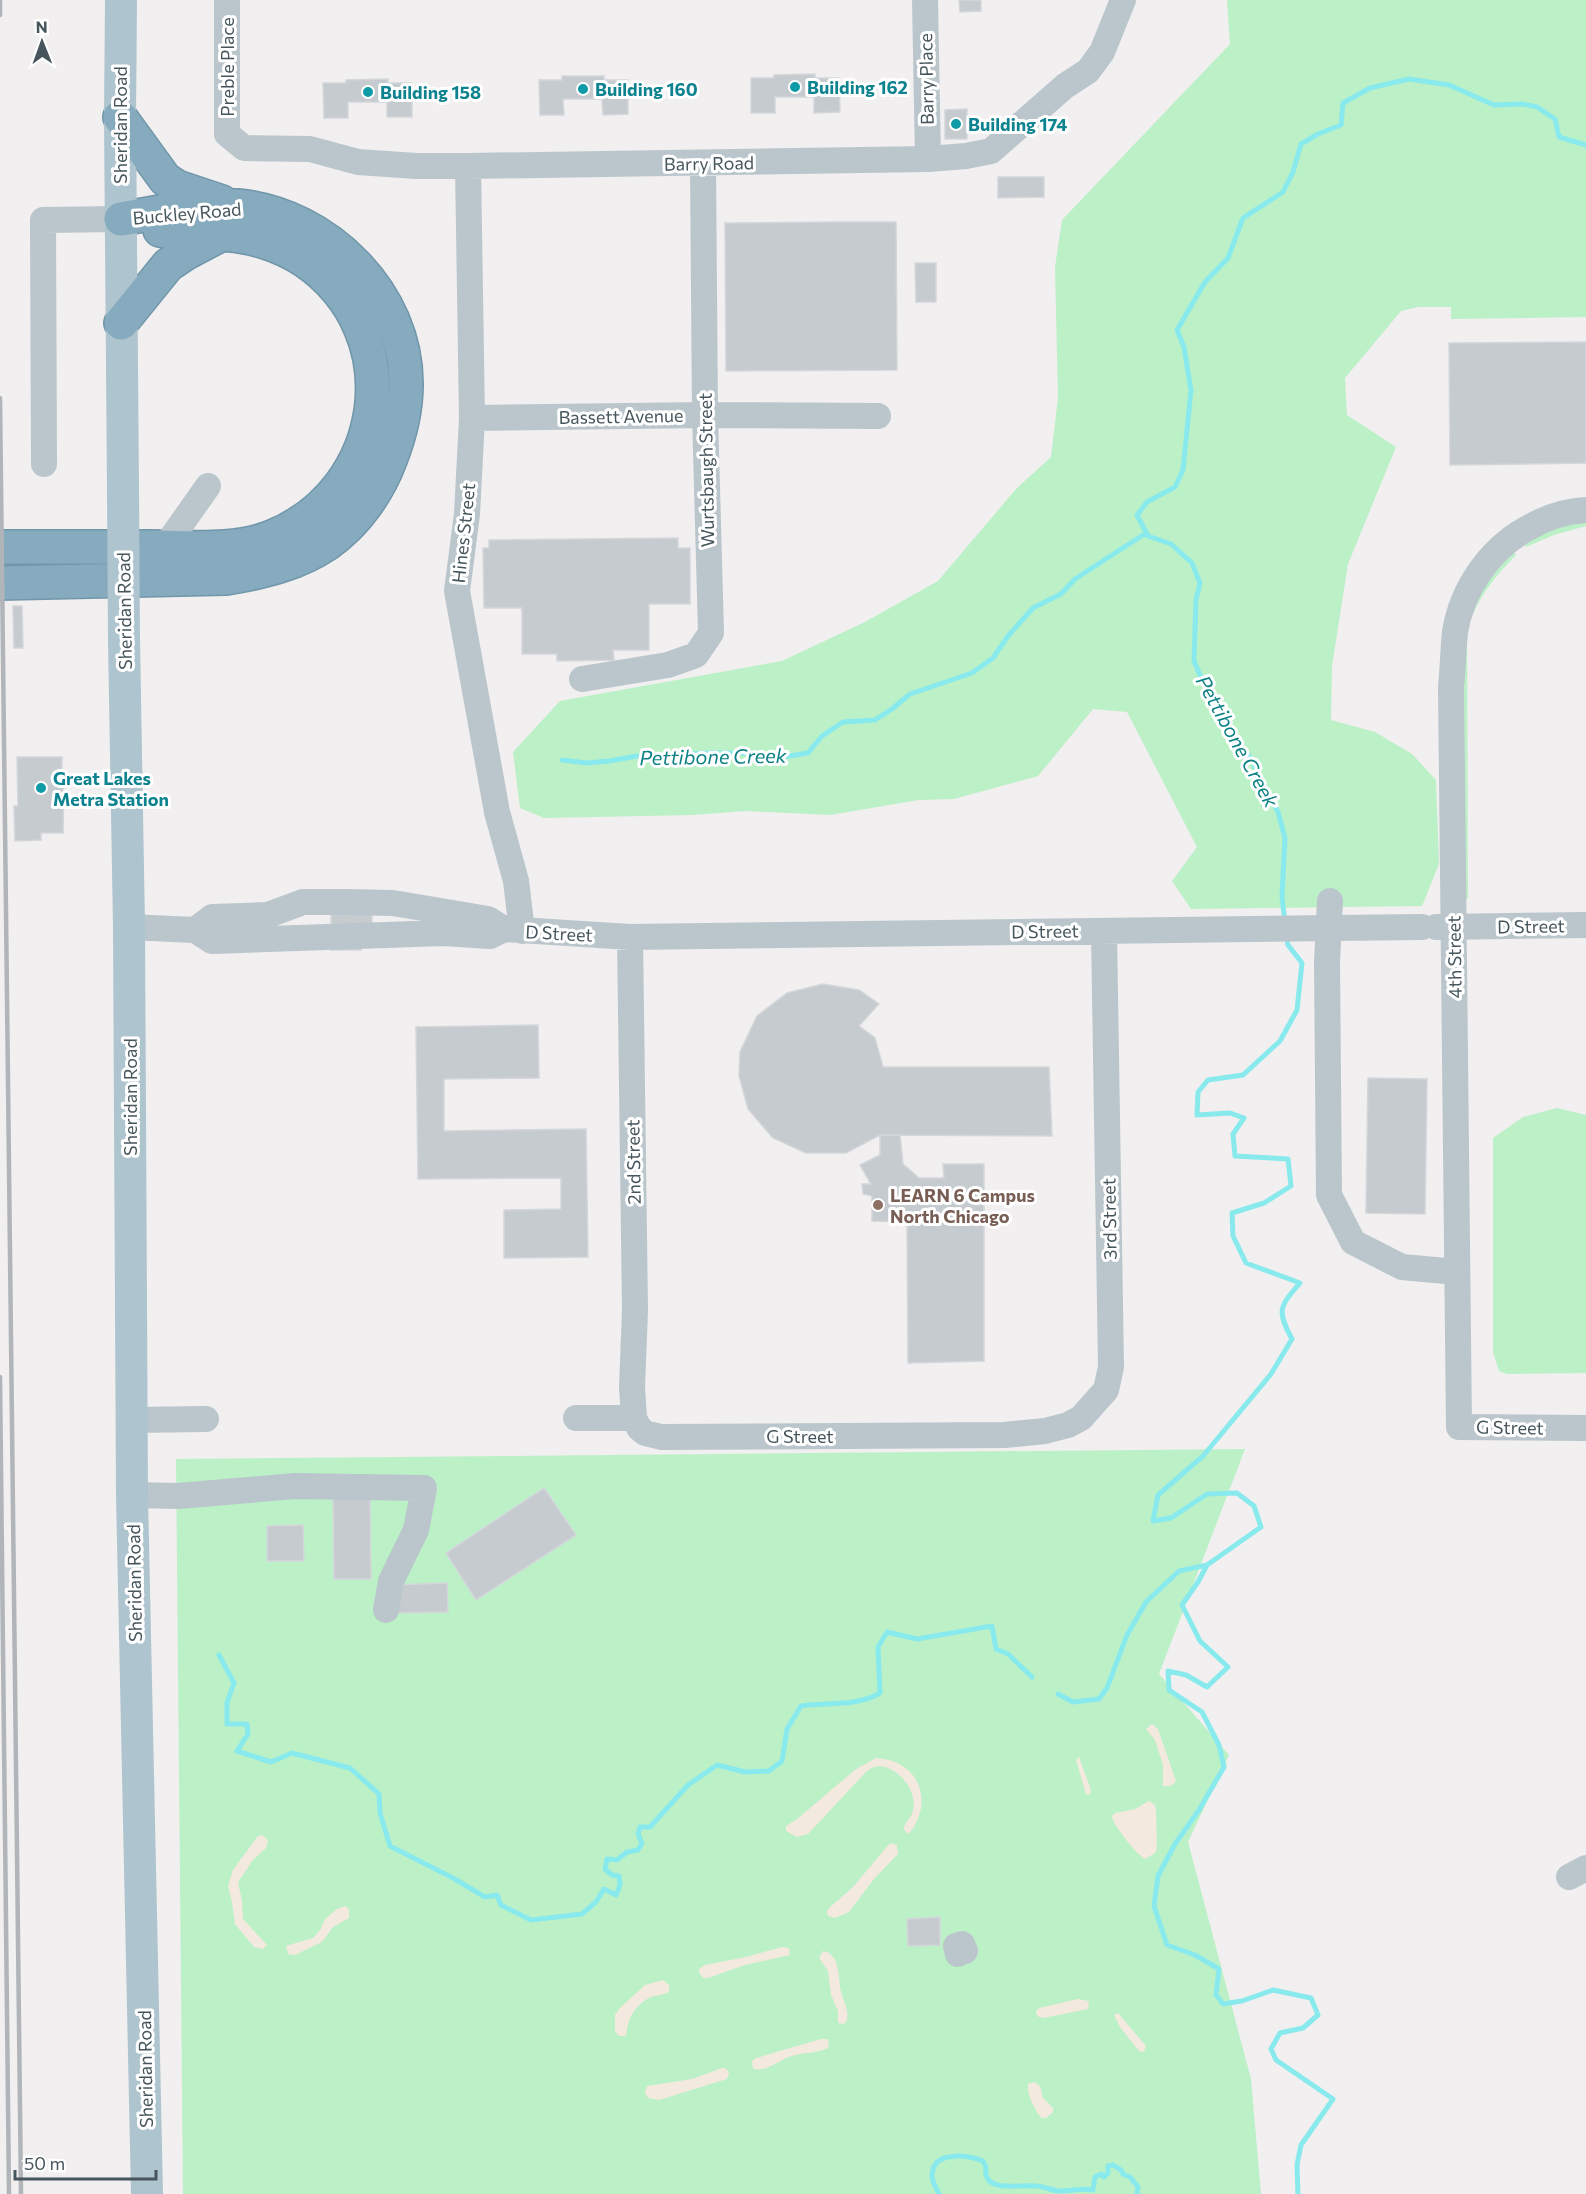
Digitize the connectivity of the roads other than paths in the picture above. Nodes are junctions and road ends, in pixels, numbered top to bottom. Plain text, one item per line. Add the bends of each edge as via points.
1 (121, 0) edge
2 (226, 0) edge
3 (925, 0) edge
4 (1123, 0) edge
5 (120, 117) junction
6 (227, 134) joint
7 (928, 159) junction
8 (703, 164) junction
9 (468, 166) junction
10 (121, 219) junction
11 (228, 220) junction
12 (121, 323) junction
13 (705, 416) junction
14 (878, 416) dead end
15 (472, 418) junction
16 (44, 464) dead end
17 (208, 486) dead end
18 (1586, 510) edge
19 (0, 547) edge
20 (165, 547) junction
21 (0, 583) edge
22 (582, 679) dead end
23 (1330, 900) dead end
24 (1586, 925) edge
25 (129, 927) junction
26 (1454, 927) junction
27 (195, 930) junction
28 (513, 930) junction
29 (1104, 931) junction
30 (630, 937) junction
31 (1457, 1272) junction
32 (1459, 1402) joint
33 (576, 1418) dead end
34 (634, 1418) junction
35 (206, 1419) dead end
36 (132, 1420) junction
37 (1586, 1428) edge
38 (1004, 1435) joint
39 (132, 1495) junction
40 (386, 1610) dead end
41 (147, 2194) edge

1 - 5 main road, Sheridan Road
2 - 6 street, Preble Place
3 - 7 street, Barry Place
4 - 7 street, Barry Road via 1102,52 1088,71 1065,86 991,151
5 - 10 main road, Sheridan Road
5 - 11 highway via 165,179 196,194
6 - 9 street, Barry Road via 244,148 310,149 358,162
7 - 8 street, Barry Road
8 - 9 street, Barry Road
8 - 13 street, Wurtsbaugh Street
9 - 15 street, Hines Street
10 - 11 highway, Buckley Road via 173,233
10 - 12 main road, Sheridan Road
10 - 16 street via 43,220
11 - 12 highway via 168,265
11 - 20 highway, Buckley Road via 246,237 303,260 331,284 356,319 365,340 373,407 367,434 350,473 310,517 246,545
11 - 21 highway, Buckley Road via 259,209 289,218 352,260 386,308 404,360 405,393 398,440 370,500 328,542 290,564 263,572 226,578
12 - 25 main road, Sheridan Road, bridge
13 - 14 street, Bassett Avenue
13 - 15 street, Bassett Avenue
13 - 22 street, Wurtsbaugh Street via 711,633 696,656 668,665
15 - 28 street, Hines Street via 467,514 457,591 497,812 516,881
17 - 20 street
18 - 26 street, 4th Street via 1569,510 1508,539 1474,579 1463,603 1451,687
19 - 20 highway, Buckley Road
23 - 31 street via 1329,1195 1353,1242 1402,1267
24 - 26 street, D Street
25 - 27 street, D Street
25 - 36 main road, Sheridan Road
26 - 29 street, D Street, bridge
26 - 31 street, 4th Street
27 - 28 street, D Street via 212,941 444,933 490,936
27 - 28 street, D Street via 212,917 256,916 303,902 324,902 393,903 488,919
28 - 30 street, D Street
29 - 30 street, D Street
29 - 38 street, 3rd Street via 1111,1367 1106,1390 1080,1418 1045,1431
30 - 34 street, 2nd Street
31 - 32 street, 4th Street
32 - 37 street, G Street via 1459,1427
33 - 34 street
34 - 38 street, G Street via 645,1433 661,1437
35 - 36 street
36 - 39 main road, Sheridan Road
39 - 40 street via 178,1496 295,1486 424,1488 416,1530 391,1581
39 - 41 main road, Sheridan Road

